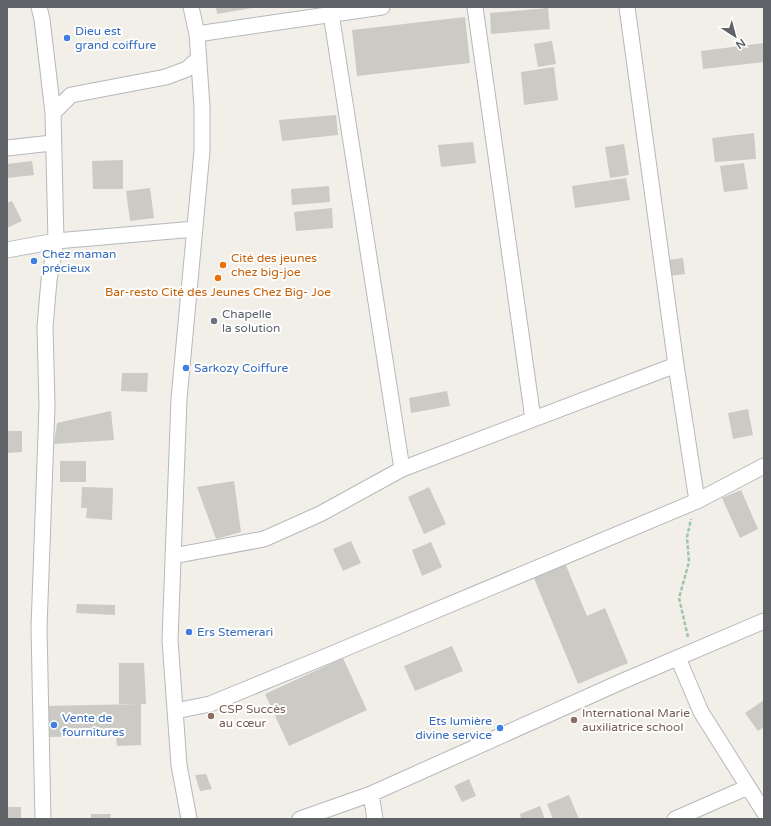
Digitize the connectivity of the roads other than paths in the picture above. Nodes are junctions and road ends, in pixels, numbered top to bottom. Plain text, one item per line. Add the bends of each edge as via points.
1 (39, 7) edge
2 (191, 7) edge
3 (382, 7) edge
4 (475, 7) edge
5 (627, 7) edge
6 (331, 10) edge
7 (197, 34) junction
8 (198, 59) junction
9 (53, 114) junction
10 (52, 143) junction
11 (7, 148) edge
12 (195, 228) junction
13 (56, 240) junction
14 (7, 250) edge
15 (676, 365) junction
16 (533, 419) junction
17 (764, 466) edge
18 (402, 469) junction
19 (697, 501) junction
20 (173, 556) junction
21 (764, 621) edge
22 (678, 658) junction
23 (175, 711) junction
24 (748, 787) junction
25 (370, 794) junction
26 (764, 812) edge
27 (43, 819) edge
28 (188, 819) edge
29 (300, 819) edge
30 (375, 819) edge
31 (675, 819) edge

1 - 9 street
2 - 7 street
3 - 6 street
4 - 16 street
5 - 15 street
6 - 7 street
6 - 18 street
7 - 8 street
8 - 9 street via 187,69 166,77 70,95
8 - 12 street via 202,151
9 - 10 street
10 - 11 street
10 - 13 street
12 - 13 street
12 - 20 street via 179,400
13 - 14 street
13 - 27 street via 45,327 47,406 39,628
15 - 16 street
15 - 19 street
16 - 18 street
17 - 19 street
18 - 20 street via 320,514 264,539
19 - 23 street via 210,704
20 - 23 street via 170,640
21 - 22 street
22 - 24 street via 701,712
22 - 25 street
23 - 28 street via 179,765
24 - 26 street
24 - 31 street
25 - 29 street
25 - 30 street

